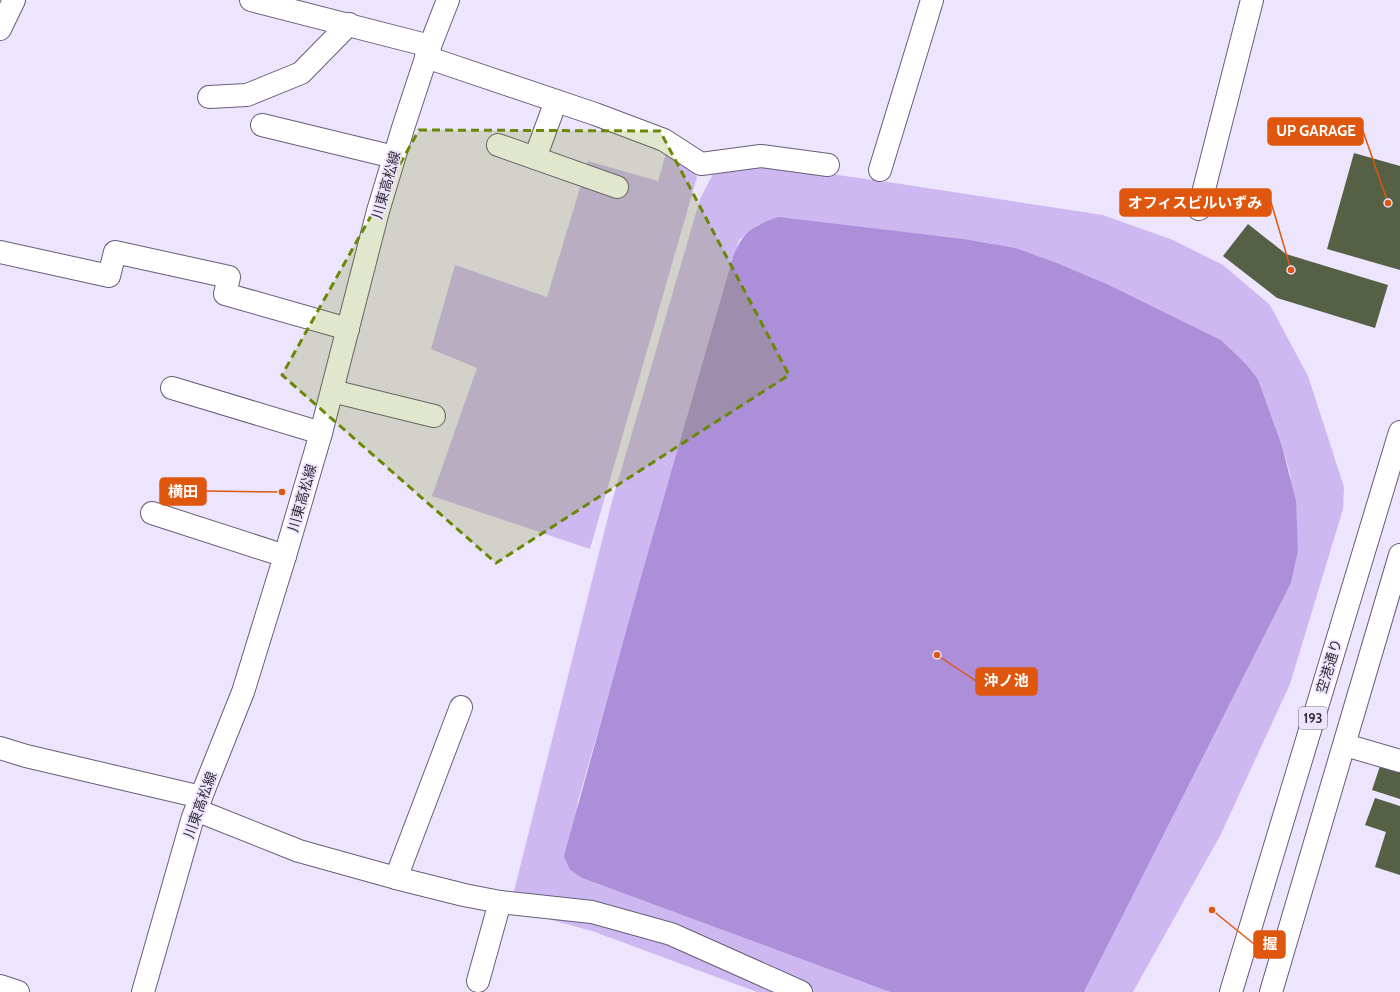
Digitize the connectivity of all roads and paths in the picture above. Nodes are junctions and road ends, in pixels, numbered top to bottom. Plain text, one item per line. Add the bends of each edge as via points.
1 (14, 0) edge
2 (251, 0) edge
3 (448, 0) edge
4 (932, 0) edge
5 (1252, 0) edge
6 (349, 24) junction
7 (0, 29) edge
8 (428, 52) junction
9 (209, 98) dead end
10 (556, 101) junction
11 (262, 125) dead end
12 (498, 145) dead end
13 (394, 157) junction
14 (535, 158) junction
15 (828, 166) dead end
16 (880, 170) dead end
17 (617, 187) dead end
18 (1199, 209) dead end
19 (0, 252) edge
20 (348, 329) junction
21 (172, 388) dead end
22 (332, 391) junction
23 (434, 416) dead end
24 (1400, 432) edge
25 (321, 433) junction
26 (152, 513) dead end
27 (1400, 555) edge
28 (285, 556) junction
29 (460, 707) dead end
30 (1345, 745) junction
31 (0, 748) edge
32 (1400, 761) edge
33 (199, 803) junction
34 (396, 878) junction
35 (500, 902) junction
36 (478, 981) dead end
37 (0, 986) edge
38 (18, 992) edge
39 (143, 992) edge
40 (802, 992) edge
41 (1231, 992) edge
42 (1271, 992) edge

1 - 7 main road
2 - 6 main road
3 - 8 main road, 川東高松線
4 - 16 main road
5 - 18 main road
6 - 8 main road
6 - 9 main road via 301,73 247,95
8 - 10 main road
8 - 13 main road, 川東高松線
10 - 14 main road
10 - 15 main road via 664,140 701,164 761,156
11 - 13 main road
12 - 14 main road
13 - 20 main road, 川東高松線
14 - 17 main road
19 - 20 main road via 109,276 115,252 229,277 225,294
20 - 22 main road, 川東高松線
21 - 25 main road
22 - 23 main road
22 - 25 main road, 川東高松線
24 - 41 main road, 空港通り / 193
25 - 28 main road, 川東高松線
26 - 28 main road
27 - 30 main road
28 - 33 main road, 川東高松線 via 244,692
29 - 34 main road
30 - 32 main road
30 - 42 main road
31 - 33 main road
33 - 34 main road via 299,850
33 - 39 main road, 川東高松線
34 - 35 main road
35 - 36 main road
35 - 40 main road via 592,912 671,934
37 - 38 main road

